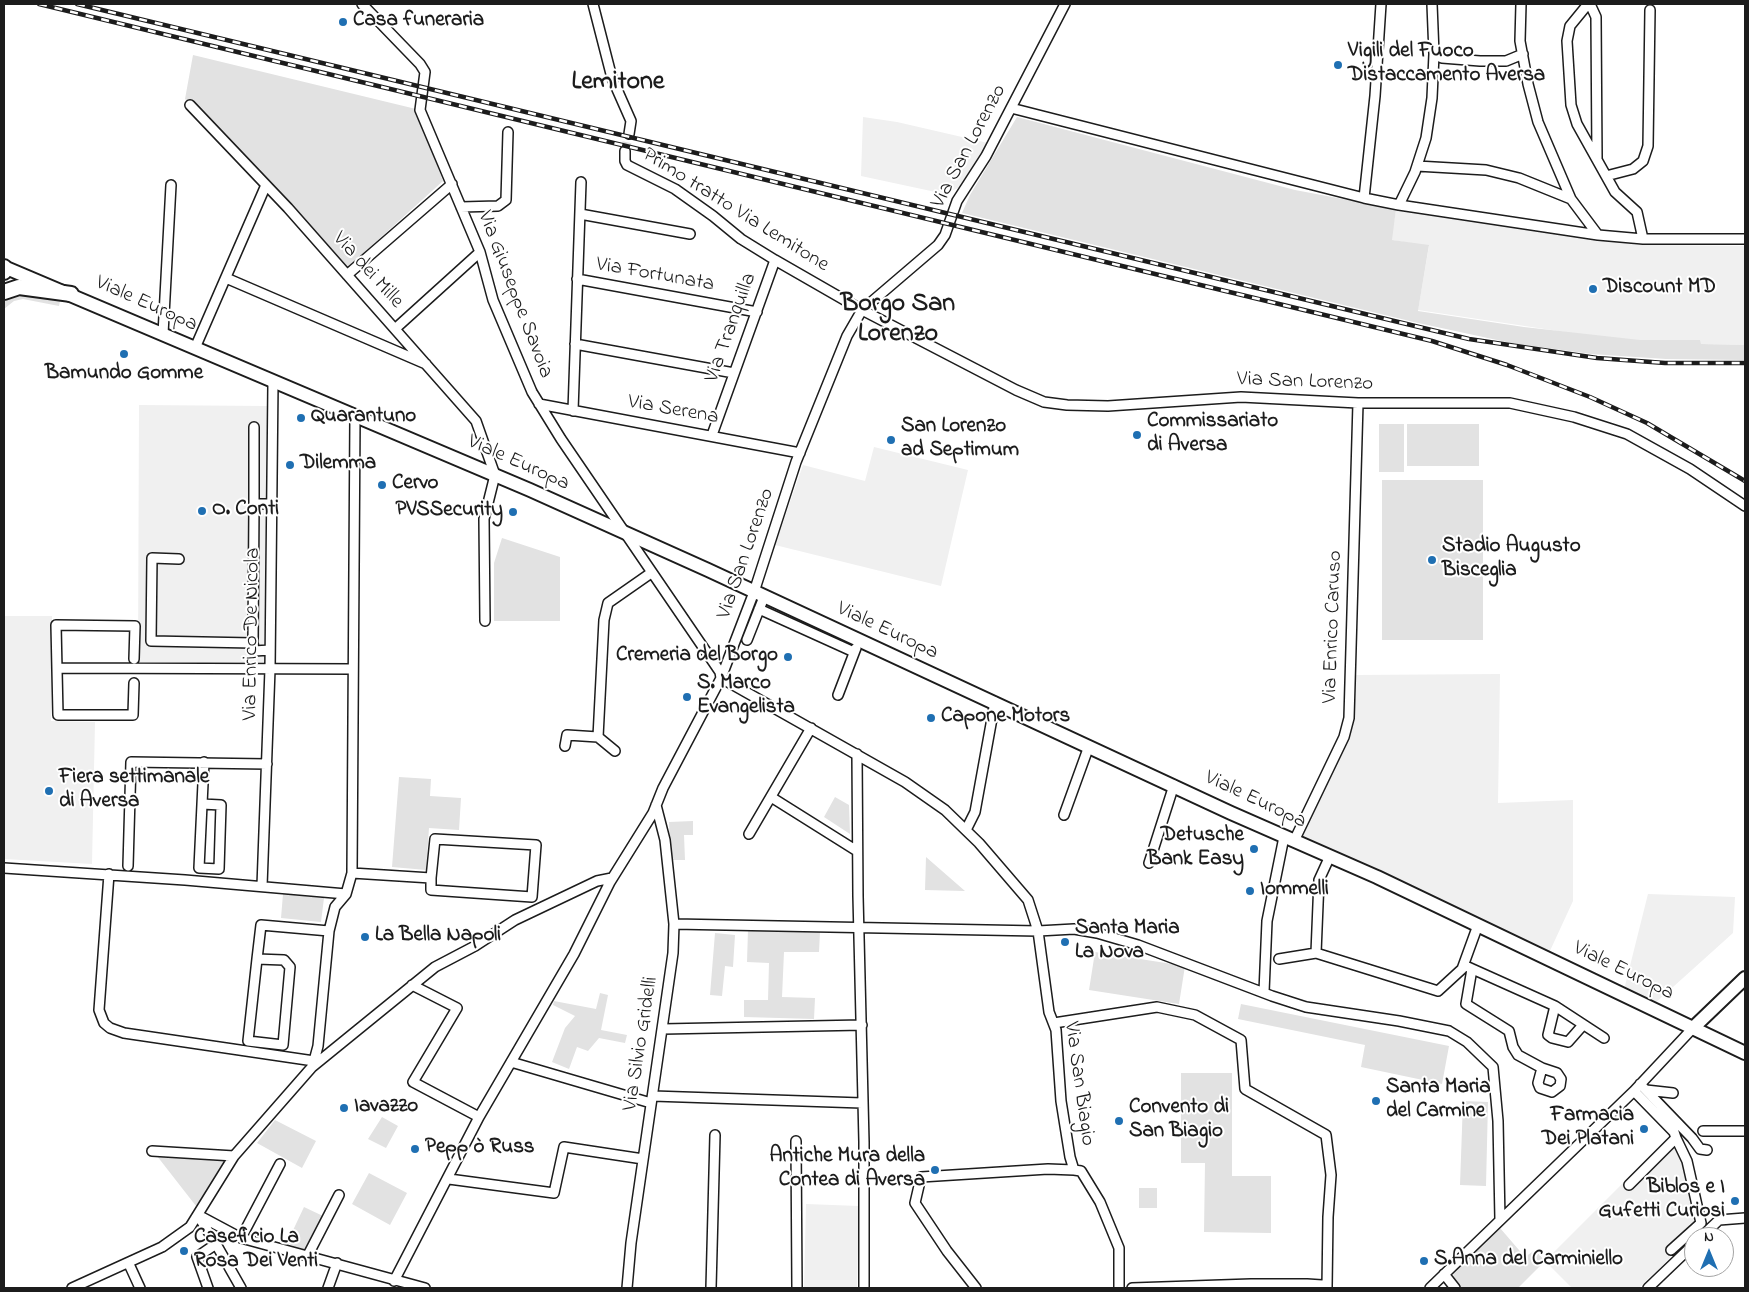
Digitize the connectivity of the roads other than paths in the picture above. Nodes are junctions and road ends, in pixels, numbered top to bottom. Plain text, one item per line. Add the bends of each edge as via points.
1 (362, 4) edge
2 (593, 4) edge
3 (1065, 4) edge
4 (1381, 4) edge
5 (1432, 4) edge
6 (1521, 4) edge
7 (1589, 4) edge
8 (1650, 10) dead end
9 (1434, 54) junction
10 (1523, 54) junction
11 (190, 105) dead end
12 (1011, 108) junction
13 (508, 132) dead end
14 (629, 134) tunnel mouth
15 (625, 152) dead end
16 (1597, 161) junction
17 (1417, 166) junction
18 (1606, 176) junction
19 (581, 182) dead end
20 (452, 184) junction
21 (171, 185) dead end
22 (266, 185) junction
23 (1364, 198) junction
24 (1571, 199) junction
25 (1399, 205) junction
26 (462, 207) junction
27 (580, 214) junction
28 (690, 234) dead end
29 (1598, 235) junction
30 (1643, 239) junction
31 (1745, 239) edge
32 (480, 252) junction
33 (775, 260) junction
34 (4, 267) edge
35 (4, 272) edge
36 (347, 274) junction
37 (226, 278) junction
38 (577, 279) junction
39 (4, 292) edge
40 (71, 294) junction
41 (862, 310) junction
42 (757, 312) junction
43 (396, 328) junction
44 (164, 334) junction
45 (575, 344) junction
46 (195, 348) junction
47 (429, 365) junction
48 (734, 374) junction
49 (273, 383) junction
50 (1358, 403) junction
51 (539, 404) junction
52 (573, 411) junction
53 (355, 416) junction
54 (254, 427) dead end
55 (712, 435) junction
56 (800, 453) junction
57 (494, 475) junction
58 (254, 504) junction
59 (272, 504) junction
60 (1745, 506) edge
61 (626, 534) junction
62 (179, 559) dead end
63 (652, 573) junction
64 (759, 594) junction
65 (759, 609) junction
66 (485, 621) dead end
67 (747, 640) dead end
68 (253, 643) junction
69 (856, 646) junction
70 (270, 650) junction
71 (134, 659) dead end
72 (57, 668) junction
73 (270, 669) junction
74 (353, 669) junction
75 (720, 678) junction
76 (134, 683) dead end
77 (838, 695) dead end
78 (995, 702) junction
79 (811, 728) junction
80 (598, 737) junction
81 (565, 746) dead end
82 (1090, 746) junction
83 (615, 751) dead end
84 (856, 754) junction
85 (204, 762) junction
86 (268, 764) junction
87 (1174, 785) junction
88 (771, 797) junction
89 (202, 804) junction
90 (656, 806) junction
91 (1064, 815) dead end
92 (966, 830) junction
93 (749, 834) dead end
94 (1289, 839) junction
95 (857, 851) junction
96 (1330, 856) junction
97 (1149, 863) dead end
98 (128, 866) dead end
99 (4, 868) edge
100 (352, 873) junction
101 (109, 874) junction
102 (431, 878) junction
103 (612, 878) junction
104 (262, 886) junction
105 (346, 894) junction
106 (674, 924) junction
107 (1478, 925) junction
108 (860, 927) junction
109 (329, 931) junction
110 (1038, 931) junction
111 (1316, 953) junction
112 (257, 959) junction
113 (1279, 959) dead end
114 (1467, 967) junction
115 (1745, 978) edge
116 (412, 985) junction
117 (1264, 992) junction
118 (1555, 1006) junction
119 (1054, 1023) junction
120 (862, 1025) junction
121 (1583, 1025) junction
122 (1693, 1028) junction
123 (663, 1029) junction
124 (1604, 1038) dead end
125 (1745, 1053) edge
126 (511, 1062) junction
127 (313, 1064) junction
128 (1542, 1068) dead end
129 (1640, 1088) junction
130 (1673, 1094) dead end
131 (652, 1100) junction
132 (862, 1103) junction
133 (480, 1117) junction
134 (1703, 1131) dead end
135 (1745, 1131) edge
136 (716, 1135) dead end
137 (1676, 1138) junction
138 (796, 1141) dead end
139 (152, 1150) dead end
140 (1707, 1150) dead end
141 (234, 1156) junction
142 (643, 1159) junction
143 (280, 1164) dead end
144 (1074, 1170) junction
145 (449, 1179) junction
146 (1629, 1185) dead end
147 (339, 1196) dead end
148 (198, 1215) junction
149 (1745, 1218) edge
150 (1500, 1220) junction
151 (1712, 1227) edge
152 (241, 1238) junction
153 (216, 1244) junction
154 (1671, 1250) dead end
155 (1684, 1254) edge
156 (308, 1255) junction
157 (337, 1263) junction
158 (129, 1264) junction
159 (1444, 1274) junction
160 (394, 1281) junction
161 (72, 1288) edge
162 (140, 1288) edge
163 (208, 1288) edge
164 (241, 1288) edge
165 (328, 1288) edge
166 (425, 1288) edge
167 (627, 1288) edge
168 (711, 1288) edge
169 (797, 1288) edge
170 (864, 1288) edge
171 (976, 1288) edge
172 (1119, 1288) edge
173 (1132, 1288) edge
174 (1327, 1288) edge
175 (1430, 1288) edge
176 (1455, 1288) edge
177 (1648, 1288) edge

1 - 20 street, Via Giuseppe Savoia via 420,64 424,72 420,110
2 - 14 street via 612,78 631,120
3 - 12 street, Via San Lorenzo
4 - 23 street
5 - 9 street
6 - 10 street
7 - 16 street via 1596,16
7 - 16 street via 1570,26 1567,41 1571,105 1577,124
8 - 18 street via 1648,146 1643,161 1632,169
9 - 10 street via 1442,58 1480,61 1506,61
9 - 17 street via 1426,138
10 - 24 street via 1538,122
11 - 22 street, Via dei Mille
12 - 23 street
12 - 41 street, Via San Lorenzo via 957,201 938,245
13 - 26 street via 506,200 498,206
15 - 33 street, Primo tratto Via Lemitone via 627,165 674,189
16 - 18 street
17 - 24 street via 1486,170 1549,188
17 - 25 street
18 - 30 street via 1615,192 1637,212
19 - 27 street
20 - 26 street, Via Giuseppe Savoia
20 - 36 street
21 - 44 street
22 - 36 street, Via dei Mille
22 - 37 street
23 - 25 street
24 - 29 street
25 - 29 street
26 - 32 street, Via Giuseppe Savoia
27 - 28 street
27 - 38 street
29 - 30 street
30 - 31 street
32 - 43 street
32 - 51 street, Via Giuseppe Savoia via 508,339
33 - 41 street, Primo tratto Via Lemitone
33 - 42 street, Via Tranquilla
34 - 35 highway
34 - 40 main road, Viale Europa
36 - 43 street, Via dei Mille
37 - 46 street
37 - 47 street
38 - 42 street, Via Fortunata
38 - 45 street
39 - 40 highway via 19,287
40 - 44 main road, Viale Europa
41 - 50 street, Via San Lorenzo via 1044,402 1108,406 1241,397
41 - 56 street, Via San Lorenzo via 847,336
42 - 48 street, Via Tranquilla
43 - 47 street, Via dei Mille
44 - 46 main road, Viale Europa
45 - 48 street
45 - 52 street
46 - 49 main road, Viale Europa
47 - 57 street, Via dei Mille via 476,421
48 - 55 street, Via Tranquilla
49 - 53 main road, Viale Europa
49 - 59 street, Via Enrico De Nicola
50 - 60 street, Via San Lorenzo via 1510,403 1574,417 1628,434 1653,447
50 - 94 street, Via Enrico Caruso via 1349,718 1344,737
51 - 52 street, Via Serena
51 - 61 street, Via Giuseppe Savoia
52 - 55 street, Via Serena
53 - 57 main road, Viale Europa
53 - 74 street
54 - 58 street
55 - 56 street, Via Serena
56 - 64 street, Via San Lorenzo
57 - 61 main road, Viale Europa
57 - 66 street via 484,520
58 - 59 street
58 - 68 street
59 - 70 street, Via Enrico De Nicola
61 - 63 street, Via Giuseppe Savoia
61 - 64 main road, Viale Europa
62 - 68 street via 152,558 151,642
63 - 75 street, Via Giuseppe Savoia via 720,672
63 - 80 street via 608,603 604,620
64 - 65 street
64 - 69 main road, Viale Europa
64 - 75 street, Via San Lorenzo
65 - 67 street
65 - 69 street
68 - 70 street via 254,651
69 - 77 street
69 - 78 main road, Viale Europa
70 - 73 street, Via Enrico De Nicola
71 - 72 street via 134,626 56,625
72 - 73 street
72 - 76 street via 58,715 133,715
73 - 74 street
73 - 86 street, Via Enrico De Nicola
74 - 100 street
75 - 79 street, Via San Biagio
75 - 90 street, Via San Lorenzo
78 - 82 main road, Viale Europa
78 - 92 street via 974,812
79 - 84 street, Via San Biagio
79 - 88 street
80 - 81 street via 567,735
80 - 83 street
82 - 87 main road, Viale Europa
82 - 91 street
84 - 92 street, Via San Biagio via 906,782
84 - 95 street
85 - 86 street
85 - 89 street
85 - 98 street via 131,762
86 - 104 street, Via Enrico De Nicola
87 - 94 main road, Viale Europa
87 - 97 street
88 - 93 street
88 - 95 street
89 - 89 street via 199,868 219,869 221,805
90 - 103 street, Via San Lorenzo
90 - 106 street, Via Silvio Gridelli via 665,840
92 - 110 street, Via San Biagio via 1028,900
94 - 96 main road, Viale Europa
94 - 117 street, Via Enrico Caruso via 1268,912
95 - 108 street
96 - 107 main road, Viale Europa
96 - 111 street via 1319,880
99 - 101 street
100 - 102 street
100 - 105 street
101 - 104 street
101 - 127 street via 99,1010 104,1023 116,1032
102 - 102 street via 431,890 532,897 536,845 435,839
103 - 116 street via 597,881 515,920 435,967
103 - 126 street, Via San Lorenzo via 574,954
104 - 105 street
105 - 109 street via 335,907
106 - 108 street
106 - 123 street, Via Silvio Gridelli
107 - 114 street
107 - 122 main road, Viale Europa
108 - 110 street
108 - 120 street
109 - 112 street via 261,925
109 - 127 street via 318,1046
110 - 117 street via 1074,929 1097,933
110 - 119 street, Via San Biagio via 1049,1012
111 - 113 street
111 - 114 street via 1438,991
112 - 112 street via 284,960 290,967 283,1045 248,1041
114 - 118 street
114 - 128 street via 1466,1004 1509,1031 1518,1055
115 - 122 main road
116 - 127 street
116 - 133 street via 457,1008 413,1082
117 - 150 street via 1306,1007 1450,1031 1493,1067 1498,1121
118 - 121 street
118 - 121 street via 1548,1036 1568,1042
119 - 144 street, Via San Biagio via 1061,1102
119 - 174 street via 1157,1007 1196,1015 1241,1040 1245,1089 1326,1135 1331,1175
120 - 123 street
120 - 132 street
121 - 124 street
122 - 125 main road, Viale Europa
122 - 129 street
123 - 131 street, Via Silvio Gridelli
126 - 131 street
126 - 133 street, Via San Lorenzo
127 - 141 street
129 - 130 street
129 - 137 street
129 - 140 street via 1700,1149
129 - 150 street
131 - 132 street
131 - 142 street, Via Silvio Gridelli
132 - 170 street
133 - 145 street, Via San Lorenzo
134 - 135 street
136 - 168 street
137 - 146 street
137 - 154 street via 1687,1160 1701,1223
138 - 169 street
139 - 141 street
141 - 148 street
142 - 145 street via 564,1147 554,1193
142 - 167 street, Via Silvio Gridelli
143 - 152 street
144 - 171 street via 921,1177 915,1203
144 - 172 street, Via San Biagio via 1081,1171 1090,1184 1120,1248
145 - 160 street, Via San Lorenzo
147 - 156 street
148 - 152 street
148 - 153 street
148 - 158 street via 182,1234
149 - 151 street via 1719,1220
150 - 159 street
152 - 156 street
153 - 163 street via 197,1257
153 - 164 street
155 - 177 street
156 - 157 street
157 - 160 street
157 - 165 street
158 - 161 street
158 - 162 street
159 - 175 street
159 - 176 street
160 - 166 street
173 - 174 street via 1307,1284

